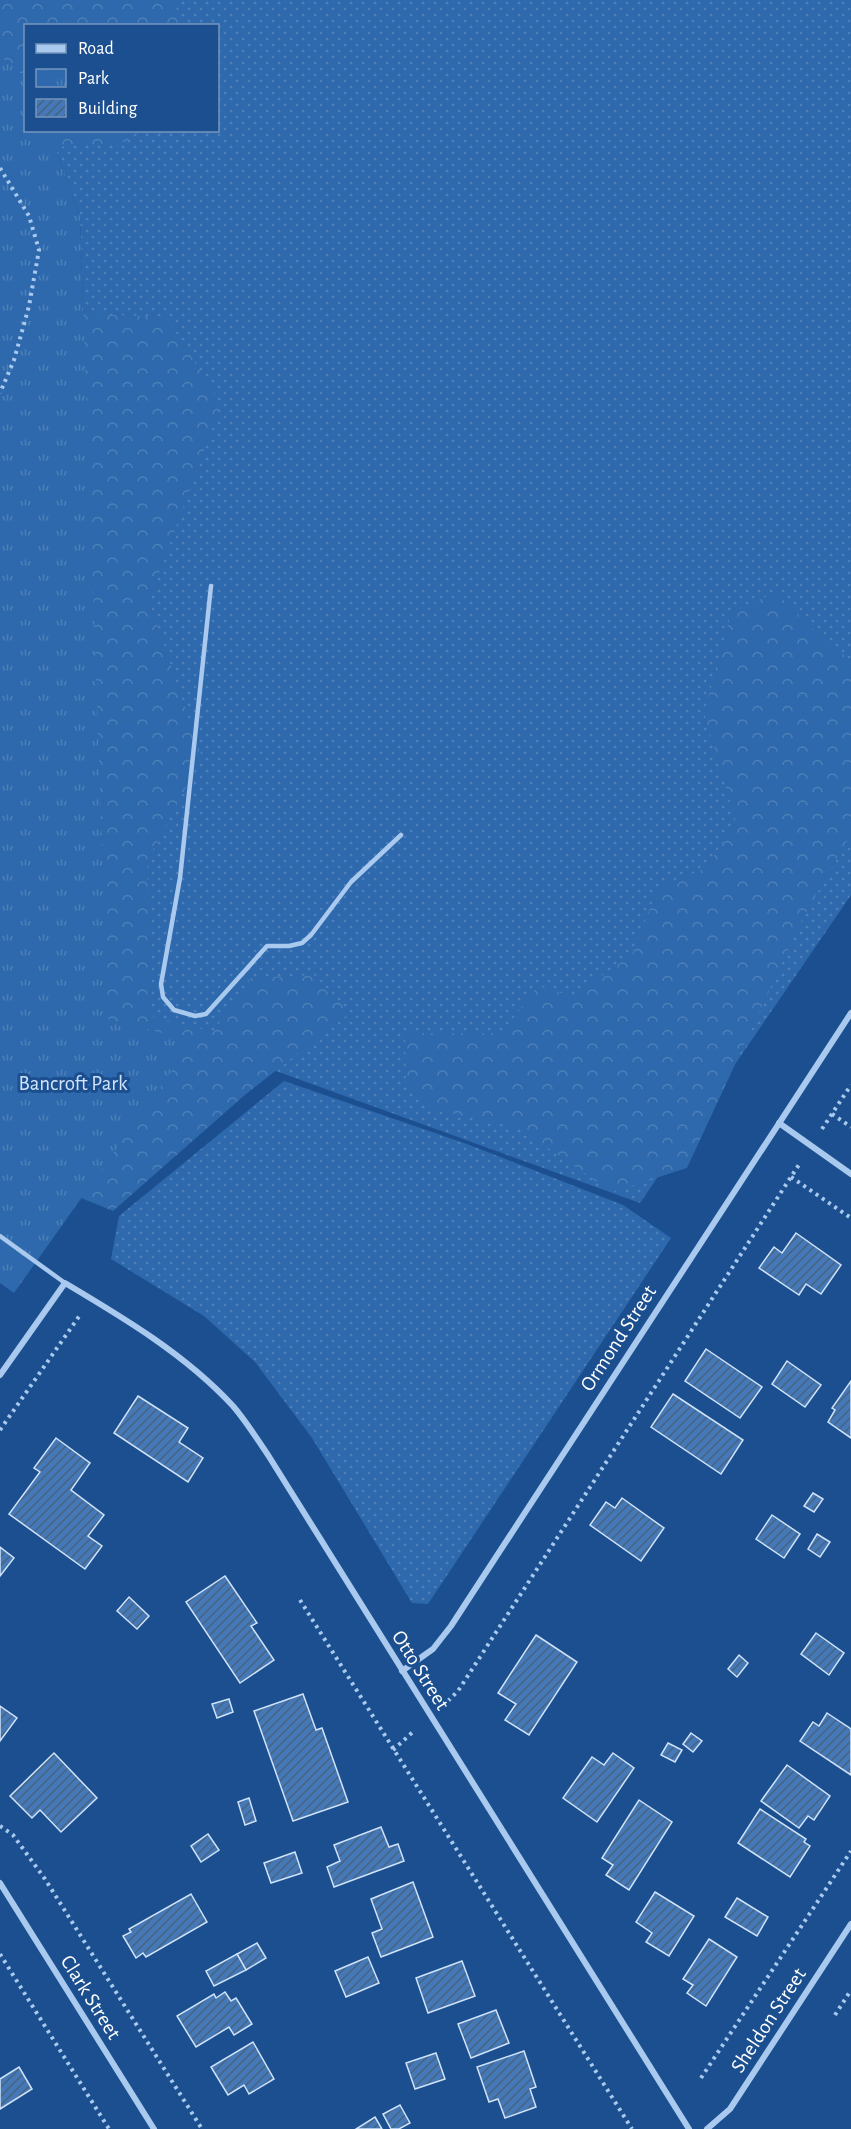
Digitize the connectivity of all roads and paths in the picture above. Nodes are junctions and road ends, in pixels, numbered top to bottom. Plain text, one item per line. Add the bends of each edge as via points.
1 (0, 168) edge
2 (0, 393) edge
3 (212, 586) dead end
4 (401, 835) dead end
5 (851, 1013) edge
6 (851, 1085) edge
7 (832, 1114) junction
8 (779, 1123) junction
9 (851, 1127) edge
10 (811, 1146) junction
11 (851, 1174) edge
12 (791, 1177) junction
13 (851, 1218) edge
14 (0, 1236) edge
15 (65, 1283) junction
16 (91, 1299) junction
17 (0, 1375) edge
18 (0, 1430) edge
19 (300, 1600) dead end
20 (402, 1671) junction
21 (430, 1716) junction
22 (393, 1750) junction
23 (0, 1826) edge
24 (851, 1851) edge
25 (0, 1883) edge
26 (851, 1924) edge
27 (0, 1954) edge
28 (851, 1990) edge
29 (835, 2015) dead end
30 (701, 2078) dead end
31 (109, 2129) edge
32 (154, 2129) edge
33 (202, 2129) edge
34 (632, 2129) edge
35 (689, 2129) edge
36 (706, 2129) edge

1 - 2 path via 29,216 39,250 29,306
3 - 4 lane via 180,878 162,976 165,1001 185,1015 206,1014 267,946 302,943 311,935 351,882
5 - 8 street, Ormond Street
6 - 7 path
7 - 9 path
7 - 10 path
8 - 10 street
8 - 20 street, Ormond Street via 451,1626 432,1649
10 - 11 street
10 - 12 path
12 - 13 path
12 - 21 path via 458,1691
14 - 15 lane
15 - 16 street, Otto Street
15 - 17 street
16 - 18 path
16 - 20 street, Otto Street via 142,1329 232,1406 268,1455
19 - 22 path
20 - 21 street, Otto Street
21 - 22 path
21 - 35 street, Otto Street
22 - 34 path
23 - 33 path via 13,1835 45,1879
24 - 30 path
25 - 32 street, Clark Street
26 - 36 street, Sheldon Street via 730,2109
27 - 31 path
28 - 29 path

